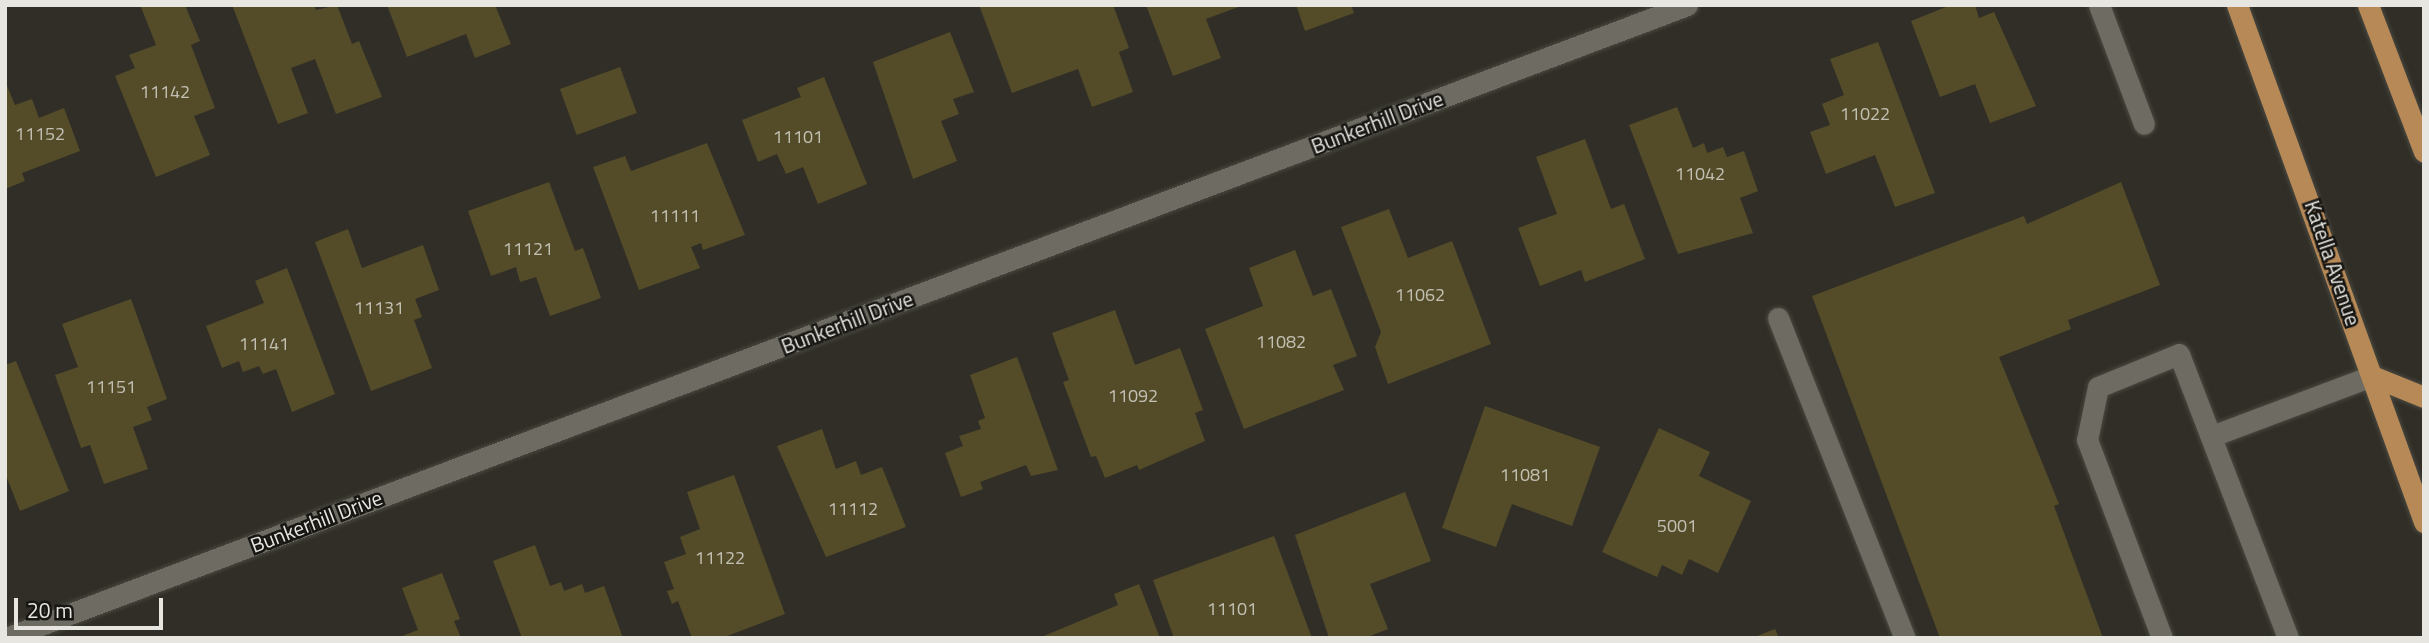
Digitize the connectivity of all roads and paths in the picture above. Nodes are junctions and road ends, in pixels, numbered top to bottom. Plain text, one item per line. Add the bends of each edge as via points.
1 (1687, 5) edge
2 (2099, 5) edge
3 (2237, 5) edge
4 (2368, 5) edge
5 (2144, 124) dead end
6 (2424, 152) edge
7 (1779, 318) dead end
8 (2372, 376) junction
9 (2424, 397) edge
10 (2212, 436) junction
11 (2424, 522) edge
12 (6, 638) edge
13 (1905, 638) edge
14 (2162, 638) edge
15 (2288, 638) edge

1 - 12 street, Bunkerhill Drive
2 - 5 street
3 - 8 main road, Katella Avenue
4 - 6 main road
7 - 13 street
8 - 9 main road
8 - 10 street
8 - 11 main road, Katella Avenue
10 - 14 street via 2179,354 2098,387 2087,440
10 - 15 street

